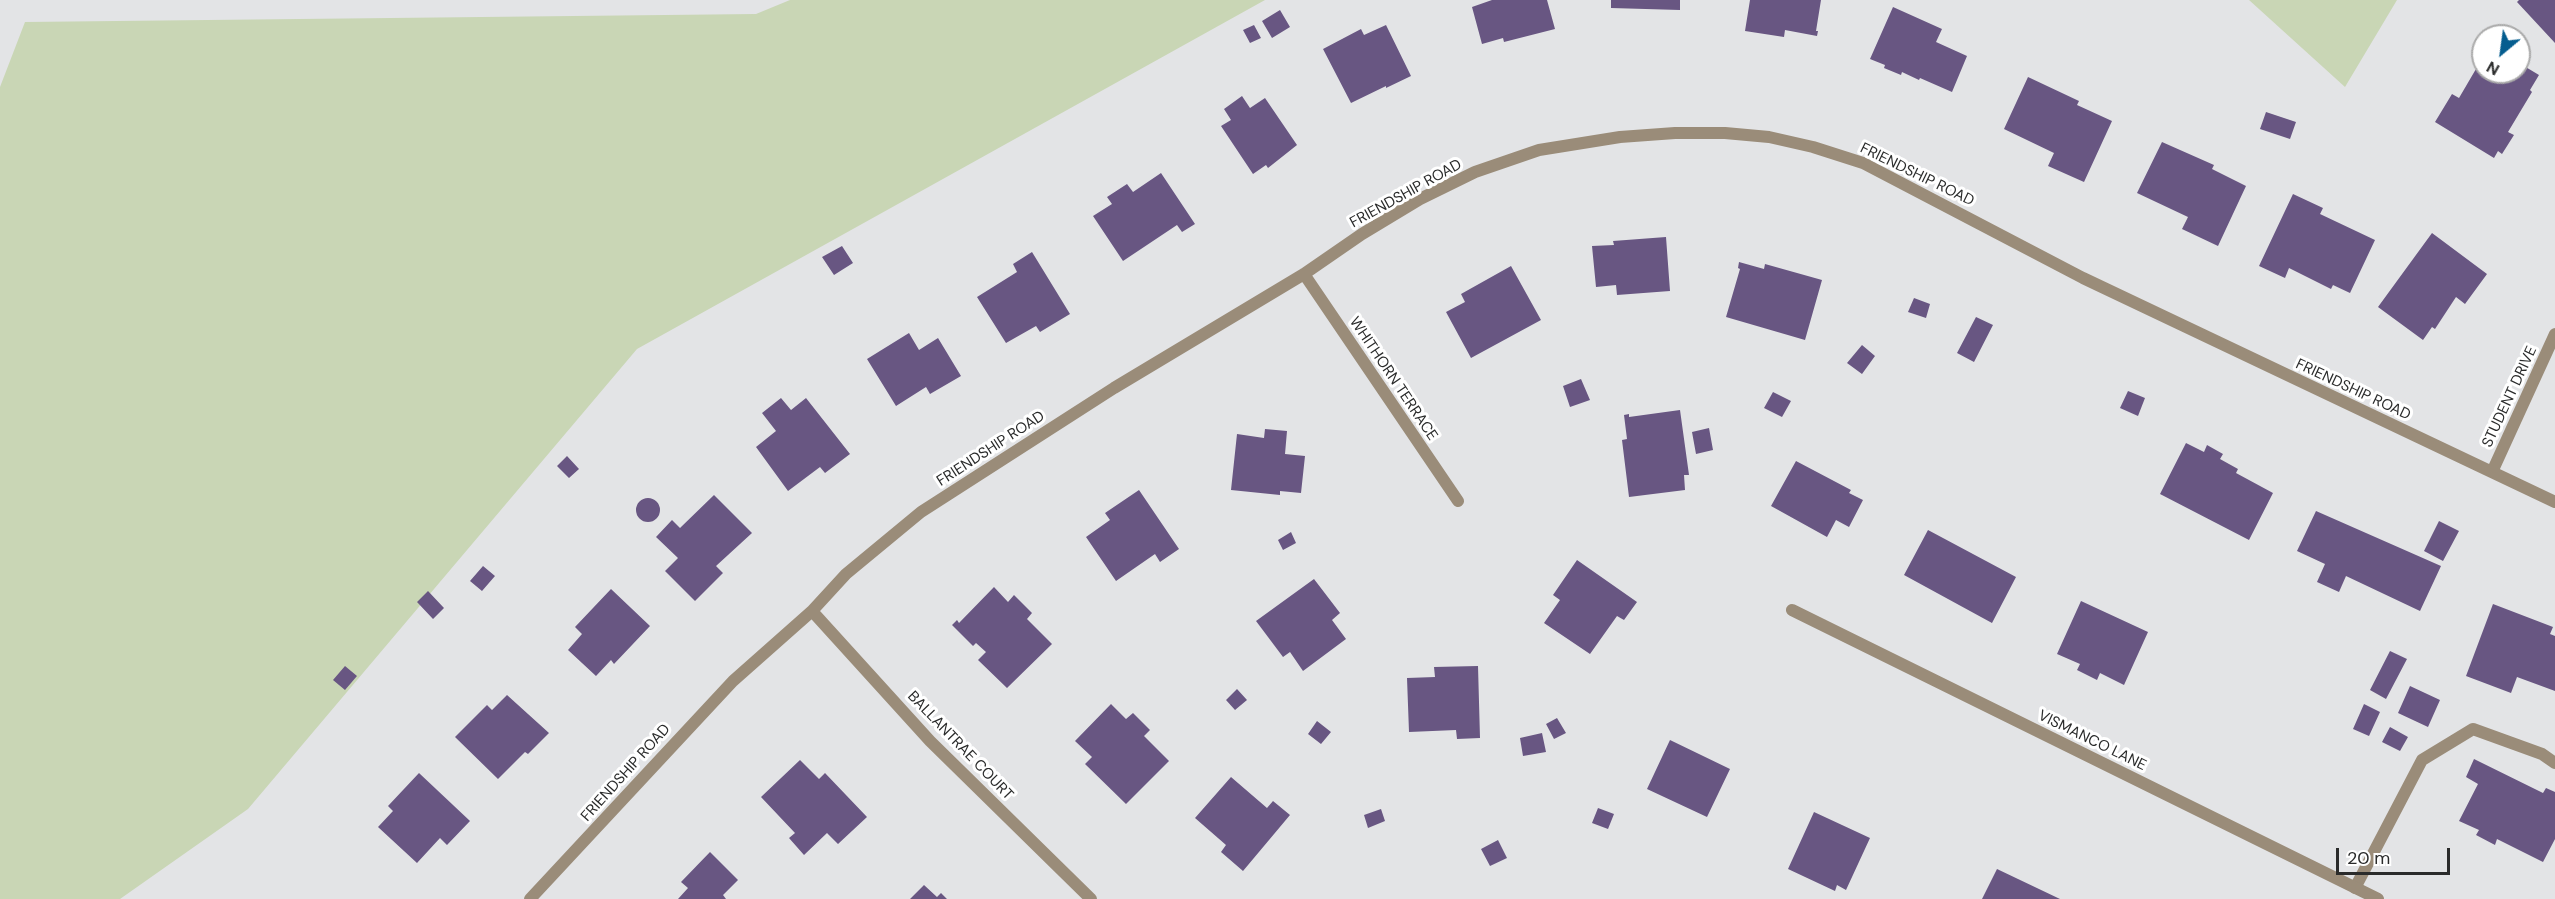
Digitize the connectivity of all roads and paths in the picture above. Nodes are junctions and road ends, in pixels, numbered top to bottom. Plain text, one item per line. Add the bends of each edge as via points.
1 (1304, 274) junction
2 (2555, 334) edge
3 (2492, 472) junction
4 (1458, 501) dead end
5 (2555, 502) edge
6 (812, 610) junction
7 (1792, 610) dead end
8 (2555, 763) edge
9 (2355, 888) junction
10 (530, 899) edge
11 (1091, 899) edge
12 (2378, 899) edge

1 - 3 street, FRIENDSHIP ROAD via 1420,199 1475,172 1539,150 1675,133 1769,137 1863,163 2083,278
1 - 4 street, WHITHORN TERRACE
1 - 6 street, FRIENDSHIP ROAD via 1104,394 921,512 846,573
2 - 3 street, STUDENT DRIVE
3 - 5 street, FRIENDSHIP ROAD
6 - 10 street, FRIENDSHIP ROAD via 694,720
6 - 11 street, BALLANTRAE COURT via 930,741
7 - 9 street, VISMANCO LANE
8 - 9 street via 2542,753 2473,729 2442,747 2422,760
9 - 12 street, VISMANCO LANE

